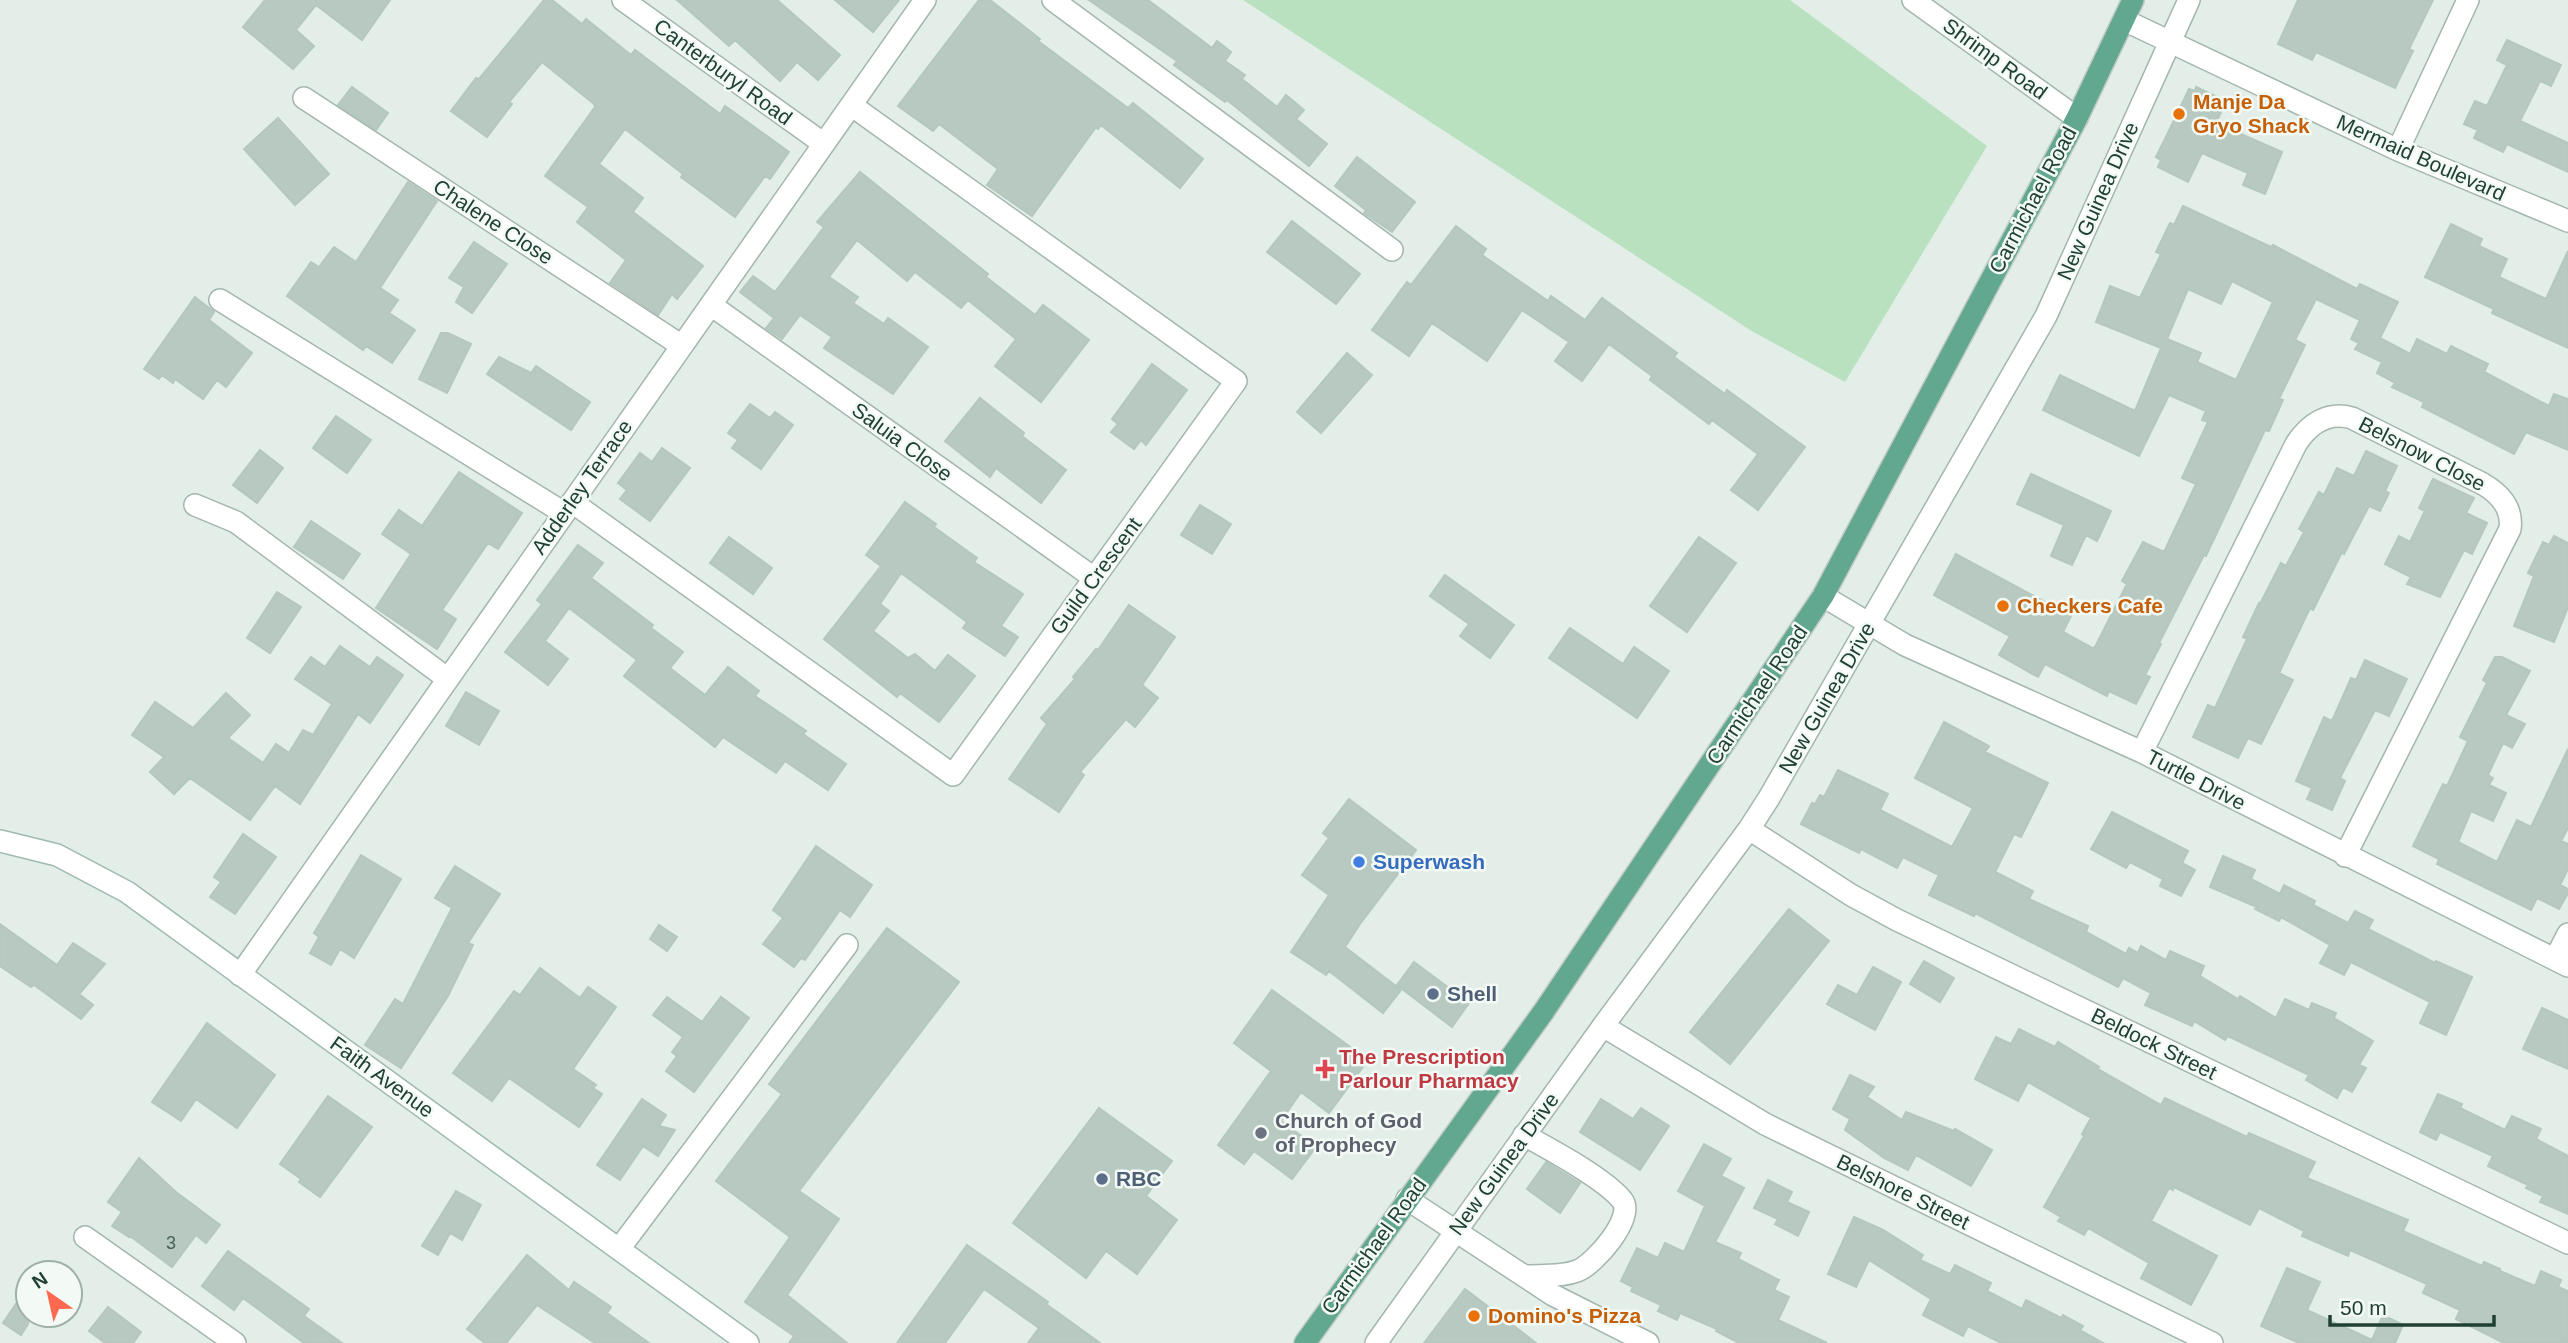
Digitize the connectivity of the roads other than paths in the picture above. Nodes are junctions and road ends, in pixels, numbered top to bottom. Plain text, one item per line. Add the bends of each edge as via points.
1 (623, 0) edge
2 (925, 0) edge
3 (1053, 0) edge
4 (1913, 0) edge
5 (2133, 0) edge
6 (2189, 0) edge
7 (2468, 0) edge
8 (2124, 20) junction
9 (2170, 40) junction
10 (304, 98) dead end
11 (851, 106) junction
12 (2077, 118) junction
13 (824, 144) junction
14 (2398, 150) junction
15 (2568, 222) edge
16 (1392, 250) dead end
17 (220, 300) dead end
18 (710, 305) junction
19 (682, 346) junction
20 (195, 505) dead end
21 (568, 508) junction
22 (1094, 578) junction
23 (1823, 596) junction
24 (1870, 625) junction
25 (448, 679) junction
26 (2142, 752) junction
27 (1749, 829) junction
28 (0, 841) edge
29 (2345, 856) junction
30 (2568, 934) edge
31 (847, 945) dead end
32 (2562, 962) edge
33 (240, 975) junction
34 (1603, 1026) junction
35 (1524, 1135) junction
36 (1407, 1199) junction
37 (1454, 1232) junction
38 (85, 1237) dead end
39 (2568, 1243) edge
40 (619, 1249) junction
41 (1524, 1276) junction
42 (235, 1343) edge
43 (748, 1343) edge
44 (1305, 1343) edge
45 (1376, 1343) edge
46 (1648, 1343) edge
47 (2212, 1343) edge

1 - 13 street, Canterburyl Road
2 - 11 street, Adderley Terrace
3 - 16 street
4 - 12 street, Shrimp Road
5 - 8 main road, Carmichael Road
6 - 9 street, New Guinea Drive
7 - 14 street
8 - 9 street, Mermaid Boulevard
8 - 12 main road, Carmichael Road
9 - 14 street, Mermaid Boulevard
9 - 24 street, New Guinea Drive via 2046,316
10 - 19 street, Chalene Close
11 - 13 street, Adderley Terrace
11 - 22 street, Guild Crescent via 1236,381
12 - 23 main road, Carmichael Road
13 - 18 street, Adderley Terrace
14 - 15 street, Mermaid Boulevard
17 - 21 street
18 - 19 street, Adderley Terrace
18 - 22 street, Saluia Close
19 - 21 street, Adderley Terrace
20 - 25 street via 236,522
21 - 22 street, Guild Crescent via 953,775
21 - 25 street, Adderley Terrace
23 - 24 street, Turtle Drive
23 - 36 main road, Carmichael Road via 1544,1012
24 - 26 street, Turtle Drive via 1942,663
24 - 27 street, New Guinea Drive
25 - 33 street, Adderley Terrace
26 - 29 street, Turtle Drive
26 - 29 street, Belsnow Close via 2296,444 2311,427 2331,415 2352,418 2483,484 2509,510 2510,529
27 - 34 street, New Guinea Drive
27 - 39 street, Beldock Street via 1897,920
28 - 33 street, Faith Avenue via 57,855 106,879
29 - 32 street, Turtle Drive
30 - 32 street
31 - 40 street
33 - 40 street, Faith Avenue
34 - 35 street, New Guinea Drive
34 - 47 street, Belshore Street via 1765,1124
35 - 37 street, New Guinea Drive
35 - 41 street via 1606,1187 1624,1202 1627,1212 1587,1267
36 - 37 street
36 - 44 main road, Carmichael Road
37 - 41 street
37 - 45 street, New Guinea Drive
38 - 42 street
40 - 43 street, Faith Avenue
41 - 46 street

